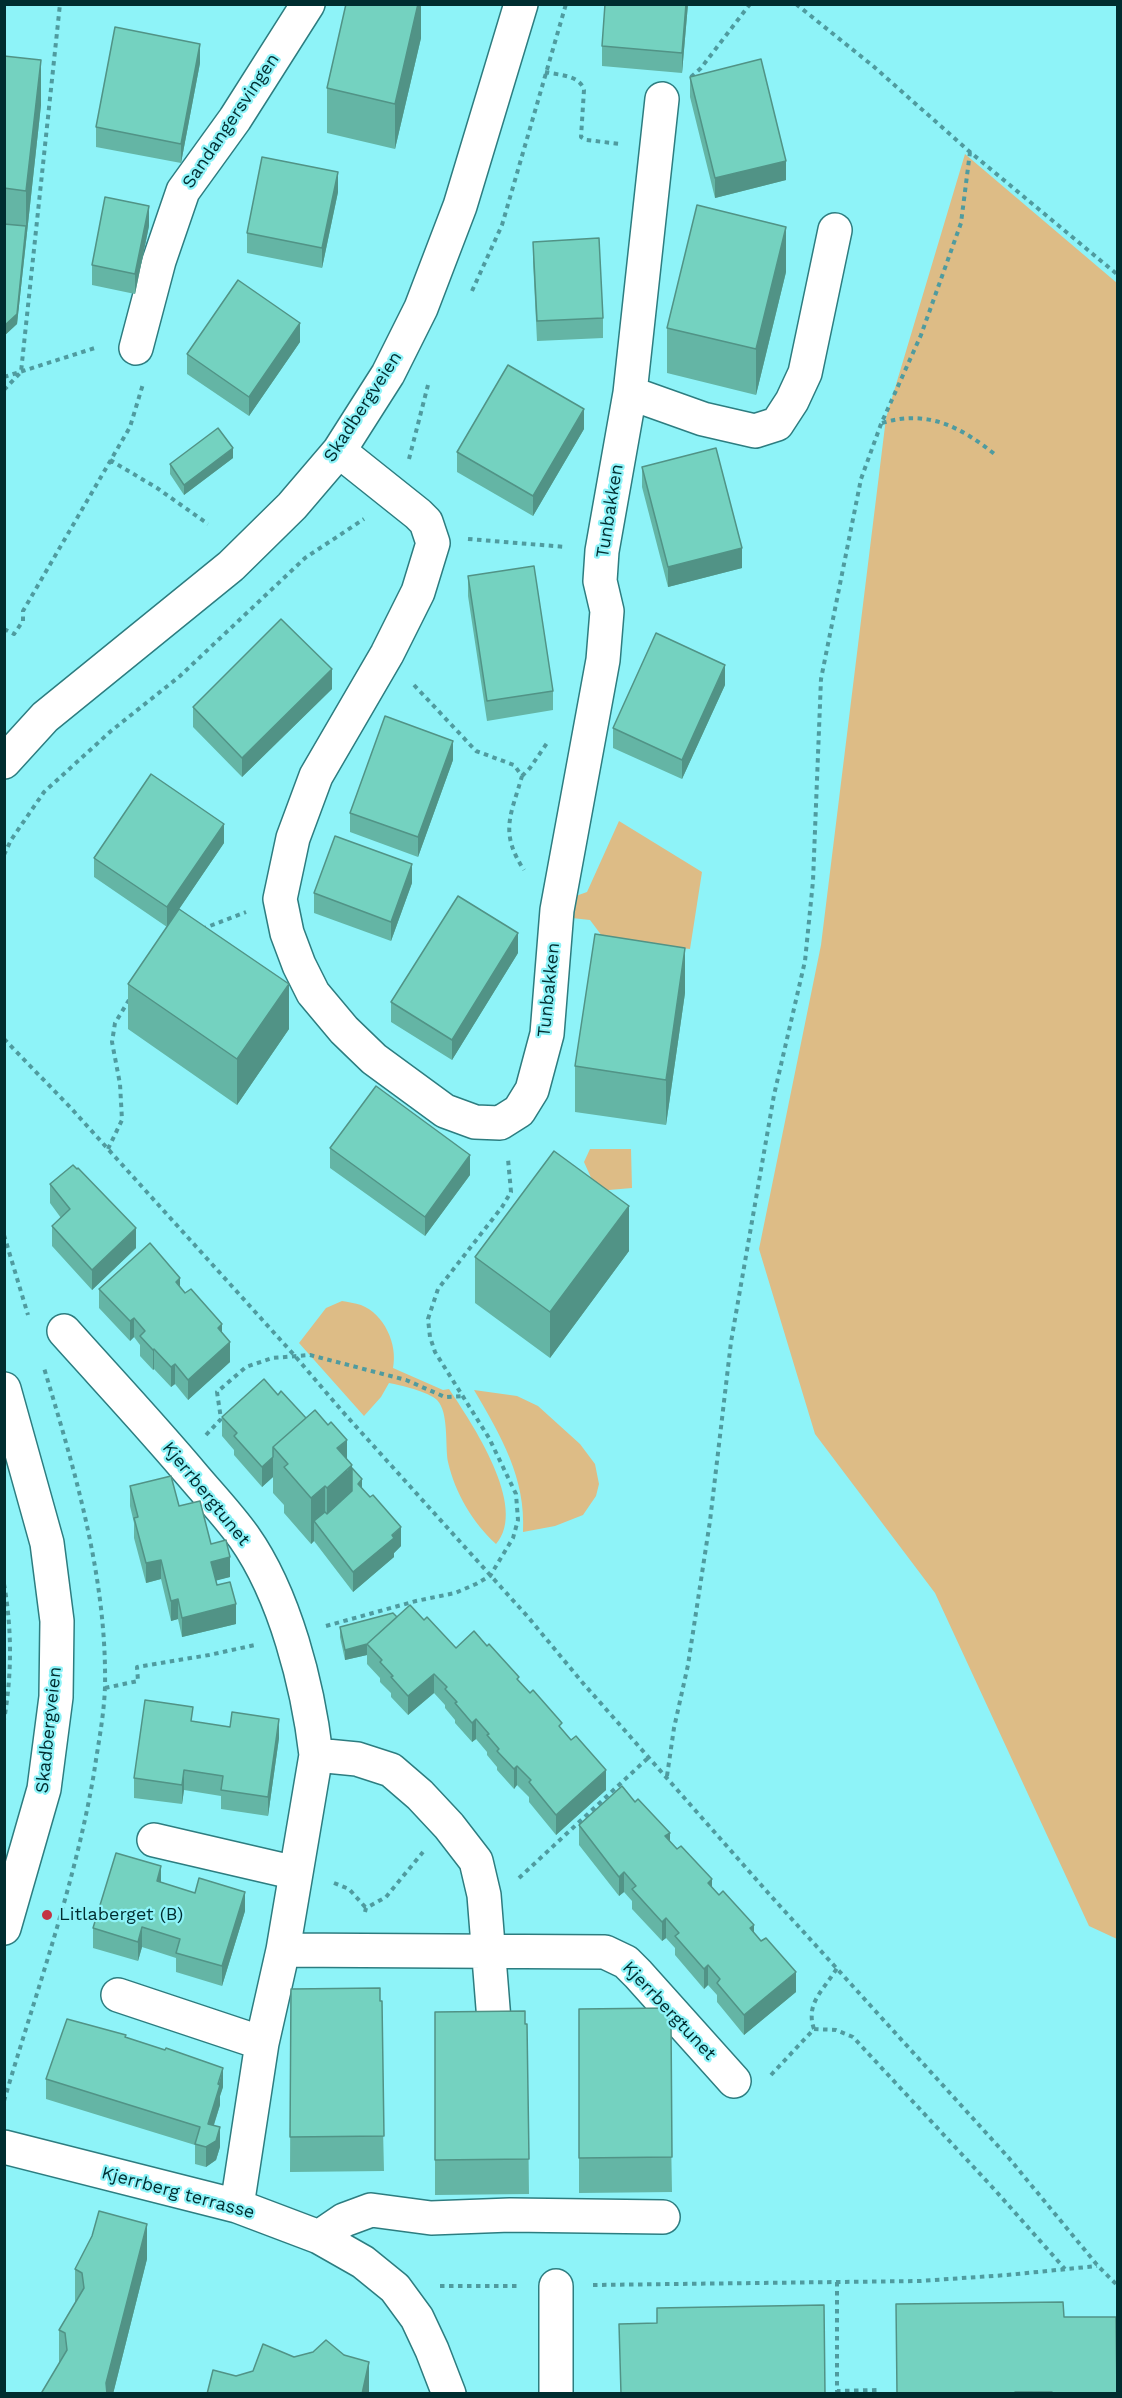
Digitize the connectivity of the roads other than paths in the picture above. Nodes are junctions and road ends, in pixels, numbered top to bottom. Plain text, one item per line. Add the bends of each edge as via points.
1 (308, 4) edge
2 (521, 4) edge
3 (662, 99) dead end
4 (835, 230) dead end
5 (136, 348) road end
6 (630, 393) junction
7 (339, 451) junction
8 (4, 762) edge
9 (64, 1331) dead end
10 (4, 1389) edge
11 (316, 1755) junction
12 (154, 1840) dead end
13 (296, 1873) junction
14 (4, 1928) edge
15 (283, 1950) junction
16 (489, 1951) junction
17 (118, 1995) dead end
18 (495, 2034) edge
19 (262, 2043) junction
20 (734, 2081) road end
21 (4, 2146) edge
22 (237, 2206) junction
23 (663, 2217) dead end
24 (319, 2237) junction
25 (556, 2286) road end
26 (448, 2394) edge
27 (556, 2394) edge

1 - 5 street, Sandangersvingen via 235,119 183,191
2 - 7 street, Skadbergveien via 460,206 421,308 388,374
3 - 6 street, Tunbakken
4 - 6 street via 805,373 777,424 755,431 703,419
6 - 7 street, Tunbakken via 602,551 600,581 607,611 600,680 557,910 547,1034 532,1090 519,1111 500,1123 475,1122 445,1111 374,1059 313,993 287,933 280,899 293,838 316,776 415,601 433,543 426,522 418,514
7 - 8 street, Skadbergveien via 292,506 231,566 45,717
9 - 11 street, Kjerrbergtunet via 244,1537 267,1578 290,1635 313,1724
10 - 14 street, Skadbergveien via 46,1543 57,1621 56,1697 44,1789
11 - 13 street, Kjerrbergtunet
11 - 16 street via 357,1759 391,1770 449,1826 476,1861
12 - 13 street
13 - 15 street, Kjerrbergtunet
15 - 16 street, Kjerrbergtunet
15 - 19 street, Kjerrbergtunet
16 - 18 street
16 - 20 street, Kjerrbergtunet via 584,1950 615,1955 638,1974
17 - 19 street
19 - 22 street, Kjerrbergtunet
21 - 22 street, Kjerrberg terrasse
22 - 24 street, Kjerrberg terrasse
23 - 24 street via 431,2218 371,2210 344,2220
24 - 26 street, Kjerrberg terrasse via 363,2262 395,2288 417,2318
25 - 27 street

